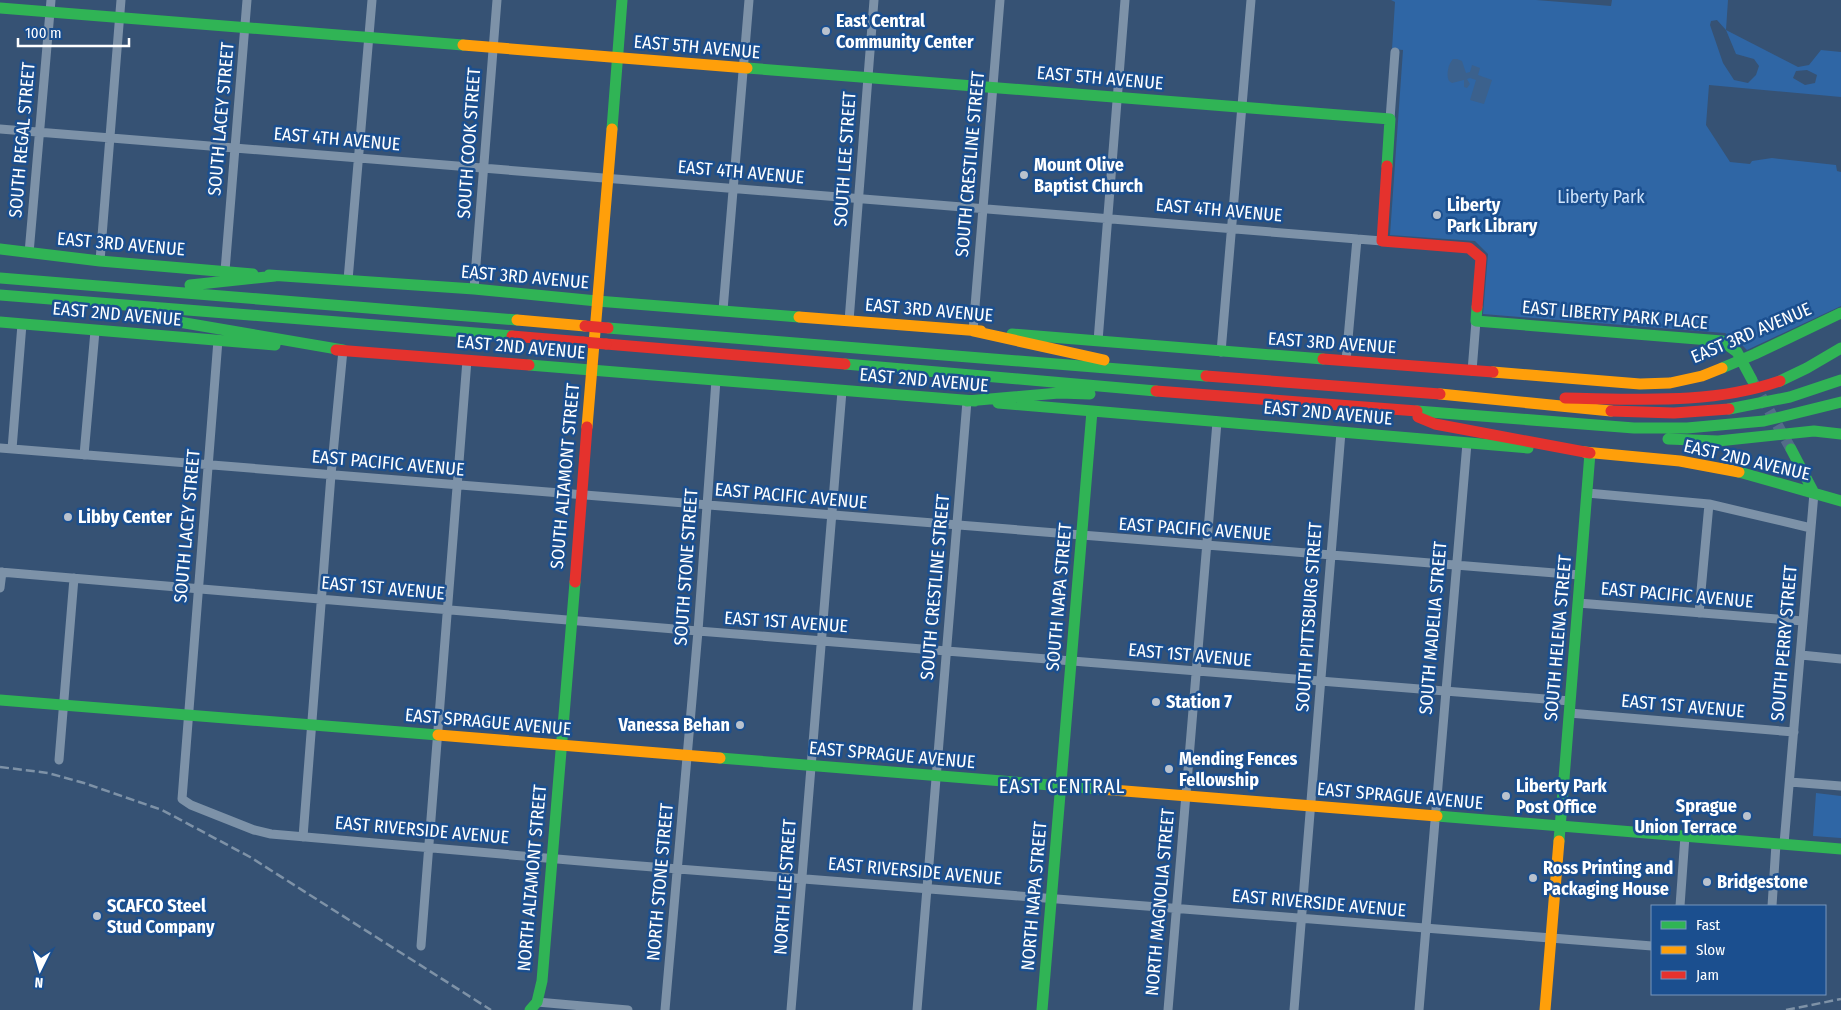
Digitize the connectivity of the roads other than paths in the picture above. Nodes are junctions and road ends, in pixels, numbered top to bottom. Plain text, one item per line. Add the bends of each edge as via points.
1 (51, 0) edge
2 (121, 0) edge
3 (247, 0) edge
4 (372, 0) edge
5 (497, 0) edge
6 (622, 0) edge
7 (748, 0) edge
8 (874, 0) edge
9 (1000, 0) edge
10 (1125, 0) edge
11 (1251, 0) edge
12 (0, 8) edge
13 (50, 12) junction
14 (120, 18) junction
15 (245, 28) junction
16 (369, 37) junction
17 (493, 47) junction
18 (1395, 52) dead end
19 (617, 58) junction
20 (743, 68) junction
21 (868, 78) junction
22 (992, 87) junction
23 (1117, 97) junction
24 (1241, 107) junction
25 (1390, 120) junction
26 (0, 129) edge
27 (40, 132) junction
28 (110, 138) junction
29 (235, 148) junction
30 (358, 159) junction
31 (483, 168) junction
32 (608, 178) junction
33 (733, 189) junction
34 (858, 199) junction
35 (983, 209) junction
36 (1108, 218) junction
37 (1231, 229) junction
38 (1357, 239) junction
39 (1382, 241) junction
40 (0, 249) edge
41 (29, 253) junction
42 (100, 261) junction
43 (225, 271) junction
44 (275, 276) junction
45 (0, 278) edge
46 (348, 280) junction
47 (113, 286) junction
48 (474, 289) junction
49 (0, 295) edge
50 (597, 301) junction
51 (114, 305) junction
52 (723, 310) junction
53 (1841, 313) edge
54 (849, 321) junction
55 (1476, 321) junction
56 (0, 322) edge
57 (22, 324) junction
58 (95, 331) junction
59 (973, 331) junction
60 (218, 340) junction
61 (1098, 341) junction
62 (1841, 348) edge
63 (342, 350) junction
64 (1221, 352) junction
65 (467, 360) junction
66 (1742, 360) junction
67 (1346, 361) junction
68 (592, 370) junction
69 (1157, 371) junction
70 (1472, 371) junction
71 (716, 380) junction
72 (1752, 380) tunnel mouth
73 (1841, 380) edge
74 (1145, 389) junction
75 (842, 391) junction
76 (1489, 398) junction
77 (967, 401) junction
78 (1841, 402) edge
79 (1092, 411) junction
80 (1402, 411) junction
81 (1217, 422) junction
82 (1573, 424) junction
83 (1341, 432) junction
84 (1841, 434) edge
85 (1467, 442) junction
86 (0, 448) edge
87 (12, 449) junction
88 (1791, 449) tunnel mouth
89 (1590, 453) junction
90 (84, 455) junction
91 (208, 465) junction
92 (331, 474) junction
93 (458, 485) junction
94 (1587, 493) junction
95 (1814, 493) junction
96 (582, 495) junction
97 (1841, 501) edge
98 (1709, 504) junction
99 (706, 505) junction
100 (832, 515) junction
101 (957, 526) junction
102 (1811, 528) junction
103 (1082, 536) junction
104 (1207, 546) junction
105 (1331, 556) junction
106 (1456, 566) junction
107 (1, 572) edge
108 (1580, 575) junction
109 (74, 578) junction
110 (0, 588) edge
111 (198, 588) junction
112 (322, 599) junction
113 (1578, 603) junction
114 (447, 609) junction
115 (1699, 613) junction
116 (571, 620) junction
117 (1803, 621) junction
118 (698, 632) junction
119 (821, 641) junction
120 (946, 651) junction
121 (1800, 655) junction
122 (1841, 659) edge
123 (1071, 662) junction
124 (1196, 672) junction
125 (1322, 682) junction
126 (1446, 691) junction
127 (0, 700) edge
128 (1570, 701) junction
129 (63, 705) junction
130 (1569, 713) junction
131 (188, 715) junction
132 (312, 726) junction
133 (1794, 732) junction
134 (436, 736) junction
135 (561, 746) junction
136 (688, 756) junction
137 (59, 760) dead end
138 (811, 766) junction
139 (936, 776) junction
140 (1790, 782) junction
141 (1061, 786) junction
142 (1841, 786) edge
143 (1186, 796) junction
144 (182, 799) joint
145 (1311, 806) junction
146 (1436, 816) junction
147 (1560, 826) junction
148 (1685, 836) junction
149 (303, 837) junction
150 (1780, 844) junction
151 (427, 847) junction
152 (1841, 849) edge
153 (552, 858) junction
154 (678, 869) junction
155 (803, 878) junction
156 (927, 888) junction
157 (1052, 898) junction
158 (1680, 905) edge
159 (1772, 905) edge
160 (1176, 908) junction
161 (1302, 919) junction
162 (1427, 928) junction
163 (1551, 938) junction
164 (420, 946) dead end
165 (1651, 946) edge
166 (534, 1006) edge
167 (628, 1010) edge
168 (665, 1010) edge
169 (791, 1010) edge
170 (916, 1010) edge
171 (1042, 1010) edge
172 (1168, 1010) edge
173 (1294, 1010) edge
174 (1419, 1010) edge
175 (1545, 1010) edge

1 - 13 street, SOUTH REGAL STREET
2 - 14 street
3 - 15 street, SOUTH LACEY STREET
4 - 16 street
5 - 17 street, SOUTH COOK STREET
6 - 19 main road, SOUTH ALTAMONT STREET
7 - 20 street
8 - 21 street, SOUTH LEE STREET
9 - 22 street, SOUTH CRESTLINE STREET
10 - 23 street
11 - 24 street
12 - 13 main road, EAST 5TH AVENUE
13 - 14 main road, EAST 5TH AVENUE
13 - 27 street, SOUTH REGAL STREET
14 - 15 main road, EAST 5TH AVENUE
14 - 28 street
15 - 16 main road, EAST 5TH AVENUE
15 - 29 street, SOUTH LACEY STREET
16 - 17 main road, EAST 5TH AVENUE
16 - 30 street
17 - 19 main road, EAST 5TH AVENUE
17 - 31 street, SOUTH COOK STREET
18 - 25 street
19 - 20 main road, EAST 5TH AVENUE
19 - 32 main road, SOUTH ALTAMONT STREET
20 - 21 main road, EAST 5TH AVENUE
20 - 33 street
21 - 22 main road, EAST 5TH AVENUE
21 - 34 street, SOUTH LEE STREET
22 - 23 main road, EAST 5TH AVENUE
22 - 35 street, SOUTH CRESTLINE STREET
23 - 24 main road, EAST 5TH AVENUE
23 - 36 street
24 - 25 main road, EAST 5TH AVENUE
24 - 37 street
25 - 39 main road
26 - 27 street, EAST 4TH AVENUE
27 - 28 street, EAST 4TH AVENUE
27 - 41 street, SOUTH REGAL STREET
28 - 29 street, EAST 4TH AVENUE
28 - 42 street
29 - 30 street, EAST 4TH AVENUE
29 - 43 street, SOUTH LACEY STREET
30 - 31 street, EAST 4TH AVENUE
30 - 46 street
31 - 32 street, EAST 4TH AVENUE
31 - 48 street, SOUTH COOK STREET
32 - 33 street, EAST 4TH AVENUE
32 - 50 main road, SOUTH ALTAMONT STREET
33 - 34 street, EAST 4TH AVENUE
33 - 52 street
34 - 35 street, EAST 4TH AVENUE
34 - 54 street, SOUTH LEE STREET
35 - 36 street, EAST 4TH AVENUE
35 - 59 street, SOUTH CRESTLINE STREET
36 - 37 street, EAST 4TH AVENUE
36 - 61 street
37 - 38 street, EAST 4TH AVENUE
37 - 64 street
38 - 39 street, EAST 4TH AVENUE
38 - 67 street
39 - 55 main road, EAST 4TH AVENUE via 1469,248 1478,253 1481,258
40 - 41 main road, EAST 3RD AVENUE
41 - 42 main road, EAST 3RD AVENUE
42 - 43 main road, EAST 3RD AVENUE
43 - 44 main road, EAST 3RD AVENUE
44 - 46 main road, EAST 3RD AVENUE
44 - 47 main road via 199,285
45 - 47 main road
46 - 48 main road, EAST 3RD AVENUE
47 - 69 main road, bridge
48 - 50 main road, EAST 3RD AVENUE
49 - 51 main road
50 - 52 main road, EAST 3RD AVENUE
50 - 68 main road, SOUTH ALTAMONT STREET
51 - 63 main road via 144,316
51 - 74 main road, bridge
52 - 54 main road, EAST 3RD AVENUE
53 - 66 main road, EAST 3RD AVENUE
54 - 59 main road, EAST 3RD AVENUE
55 - 66 main road, EAST LIBERTY PARK PLACE via 1722,341 1735,348
55 - 70 street
56 - 57 main road, EAST 2ND AVENUE
57 - 58 main road, EAST 2ND AVENUE
57 - 87 street
58 - 60 main road, EAST 2ND AVENUE
58 - 90 street
59 - 61 main road, EAST 3RD AVENUE
59 - 69 main road
60 - 63 main road, EAST 2ND AVENUE
60 - 91 street, SOUTH LACEY STREET
61 - 64 main road, EAST 3RD AVENUE
62 - 76 main road via 1771,384 1716,396 1676,399
63 - 65 main road, EAST 2ND AVENUE
63 - 92 street
64 - 67 main road, EAST 3RD AVENUE
65 - 68 main road, EAST 2ND AVENUE
65 - 93 street
66 - 70 main road, EAST 3RD AVENUE via 1702,376 1670,383 1640,384
66 - 72 main road
67 - 70 main road, EAST 3RD AVENUE
68 - 71 main road, EAST 2ND AVENUE
68 - 96 main road, SOUTH ALTAMONT STREET
69 - 76 main road
71 - 75 main road, EAST 2ND AVENUE
71 - 99 street, SOUTH STONE STREET
73 - 76 main road via 1774,400 1701,412 1624,411
74 - 77 main road via 1113,394 1059,393
74 - 80 main road
75 - 77 main road, EAST 2ND AVENUE
75 - 100 street
77 - 79 main road, EAST 2ND AVENUE
77 - 101 street, SOUTH CRESTLINE STREET
78 - 82 main road via 1786,418 1712,428 1652,429
79 - 81 main road, EAST 2ND AVENUE
79 - 103 main road, SOUTH NAPA STREET
80 - 82 main road
80 - 89 main road via 1434,424
81 - 83 main road, EAST 2ND AVENUE
81 - 104 street, NORTH MAGNOLIA STREET
82 - 84 main road via 1611,434 1690,440 1814,432
83 - 85 main road, EAST 2ND AVENUE
83 - 105 street, SOUTH PITTSBURG STREET
85 - 89 main road, EAST 2ND AVENUE
85 - 106 street, SOUTH MADELIA STREET
86 - 87 street, EAST PACIFIC AVENUE
87 - 90 street, EAST PACIFIC AVENUE
88 - 95 main road
89 - 94 main road, SOUTH HELENA STREET
89 - 95 main road, EAST 2ND AVENUE via 1712,466
90 - 91 street, EAST PACIFIC AVENUE
91 - 92 street, EAST PACIFIC AVENUE
91 - 111 street, SOUTH LACEY STREET
92 - 93 street, EAST PACIFIC AVENUE
92 - 112 street
93 - 96 street, EAST PACIFIC AVENUE
93 - 114 street
94 - 98 street
94 - 108 main road, SOUTH HELENA STREET
95 - 97 main road, EAST 2ND AVENUE
95 - 102 street, SOUTH PERRY STREET
96 - 99 street, EAST PACIFIC AVENUE
96 - 116 main road, SOUTH ALTAMONT STREET
98 - 102 street
98 - 115 street
99 - 100 street, EAST PACIFIC AVENUE
99 - 118 street, SOUTH STONE STREET
100 - 101 street, EAST PACIFIC AVENUE
100 - 119 street
101 - 103 street, EAST PACIFIC AVENUE
101 - 120 street, SOUTH CRESTLINE STREET
102 - 117 street, SOUTH PERRY STREET
103 - 104 street, EAST PACIFIC AVENUE
103 - 123 main road, SOUTH NAPA STREET
104 - 105 street, EAST PACIFIC AVENUE
104 - 124 street, NORTH MAGNOLIA STREET
105 - 106 street, EAST PACIFIC AVENUE
105 - 125 street, SOUTH PITTSBURG STREET
106 - 108 street, EAST PACIFIC AVENUE
106 - 126 street, SOUTH MADELIA STREET
107 - 109 street, EAST 1ST AVENUE
107 - 110 street
108 - 113 main road, SOUTH HELENA STREET
109 - 111 street, EAST 1ST AVENUE
109 - 129 street
111 - 112 street, EAST 1ST AVENUE
111 - 131 street, SOUTH LACEY STREET
112 - 114 street, EAST 1ST AVENUE
112 - 132 street
113 - 115 street, EAST PACIFIC AVENUE
113 - 128 main road, SOUTH HELENA STREET
114 - 116 street, EAST 1ST AVENUE
114 - 134 street
115 - 117 street, EAST PACIFIC AVENUE
116 - 118 street, EAST 1ST AVENUE
116 - 135 main road, SOUTH ALTAMONT STREET
117 - 121 street, SOUTH PERRY STREET
118 - 119 street, EAST 1ST AVENUE
118 - 136 street, SOUTH STONE STREET
119 - 120 street, EAST 1ST AVENUE
119 - 138 street
120 - 123 street, EAST 1ST AVENUE
120 - 139 street, SOUTH CRESTLINE STREET
121 - 122 street
121 - 133 street, SOUTH PERRY STREET
123 - 124 street, EAST 1ST AVENUE
123 - 141 main road, SOUTH NAPA STREET
124 - 125 street, EAST 1ST AVENUE
124 - 143 street, NORTH MAGNOLIA STREET
125 - 126 street, EAST 1ST AVENUE
125 - 145 street, SOUTH PITTSBURG STREET
126 - 128 street, EAST 1ST AVENUE
126 - 146 street, SOUTH MADELIA STREET
127 - 129 main road, EAST SPRAGUE AVENUE
128 - 130 main road, SOUTH HELENA STREET
129 - 131 main road, EAST SPRAGUE AVENUE
129 - 137 street
130 - 133 street, EAST 1ST AVENUE
130 - 147 main road, SOUTH HELENA STREET
131 - 132 main road, EAST SPRAGUE AVENUE
131 - 144 street, SOUTH LACEY STREET
132 - 134 main road, EAST SPRAGUE AVENUE
132 - 149 street
133 - 140 street, SOUTH PERRY STREET
134 - 135 main road, EAST SPRAGUE AVENUE
134 - 151 street
135 - 136 main road, EAST SPRAGUE AVENUE
135 - 153 main road, NORTH ALTAMONT STREET
136 - 138 main road, EAST SPRAGUE AVENUE
136 - 154 street, NORTH STONE STREET
138 - 139 main road, EAST SPRAGUE AVENUE
138 - 155 street, NORTH LEE STREET
139 - 141 main road, EAST SPRAGUE AVENUE
139 - 156 street, SOUTH CRESTLINE STREET
140 - 142 street
140 - 150 street, SOUTH PERRY STREET
141 - 143 main road, EAST SPRAGUE AVENUE
141 - 157 main road, NORTH NAPA STREET
143 - 145 main road, EAST SPRAGUE AVENUE
143 - 160 street, NORTH MAGNOLIA STREET
144 - 149 street, EAST RIVERSIDE AVENUE via 254,830
145 - 146 main road, EAST SPRAGUE AVENUE
145 - 161 street, SOUTH PITTSBURG STREET
146 - 147 main road, EAST SPRAGUE AVENUE
146 - 162 street, SOUTH MADELIA STREET
147 - 148 main road, EAST SPRAGUE AVENUE
147 - 163 main road, SOUTH HELENA STREET
148 - 150 main road, EAST SPRAGUE AVENUE
148 - 158 street
149 - 151 street, EAST RIVERSIDE AVENUE
150 - 152 main road, EAST SPRAGUE AVENUE
150 - 159 street, SOUTH PERRY STREET
151 - 153 street, EAST RIVERSIDE AVENUE
151 - 164 street
153 - 154 street, EAST RIVERSIDE AVENUE
153 - 166 main road, NORTH ALTAMONT STREET via 542,980
154 - 155 street, EAST RIVERSIDE AVENUE
154 - 168 street, NORTH STONE STREET
155 - 156 street, EAST RIVERSIDE AVENUE
155 - 169 street, NORTH LEE STREET
156 - 157 street, EAST RIVERSIDE AVENUE
156 - 170 street, SOUTH CRESTLINE STREET
157 - 160 street, EAST RIVERSIDE AVENUE
157 - 171 main road, NORTH NAPA STREET
160 - 161 street, EAST RIVERSIDE AVENUE
160 - 172 street, NORTH MAGNOLIA STREET
161 - 162 street, EAST RIVERSIDE AVENUE
161 - 173 street, SOUTH PITTSBURG STREET
162 - 163 street, EAST RIVERSIDE AVENUE
162 - 174 street, SOUTH MADELIA STREET
163 - 165 street, EAST RIVERSIDE AVENUE
163 - 175 main road, SOUTH HELENA STREET
166 - 167 street

